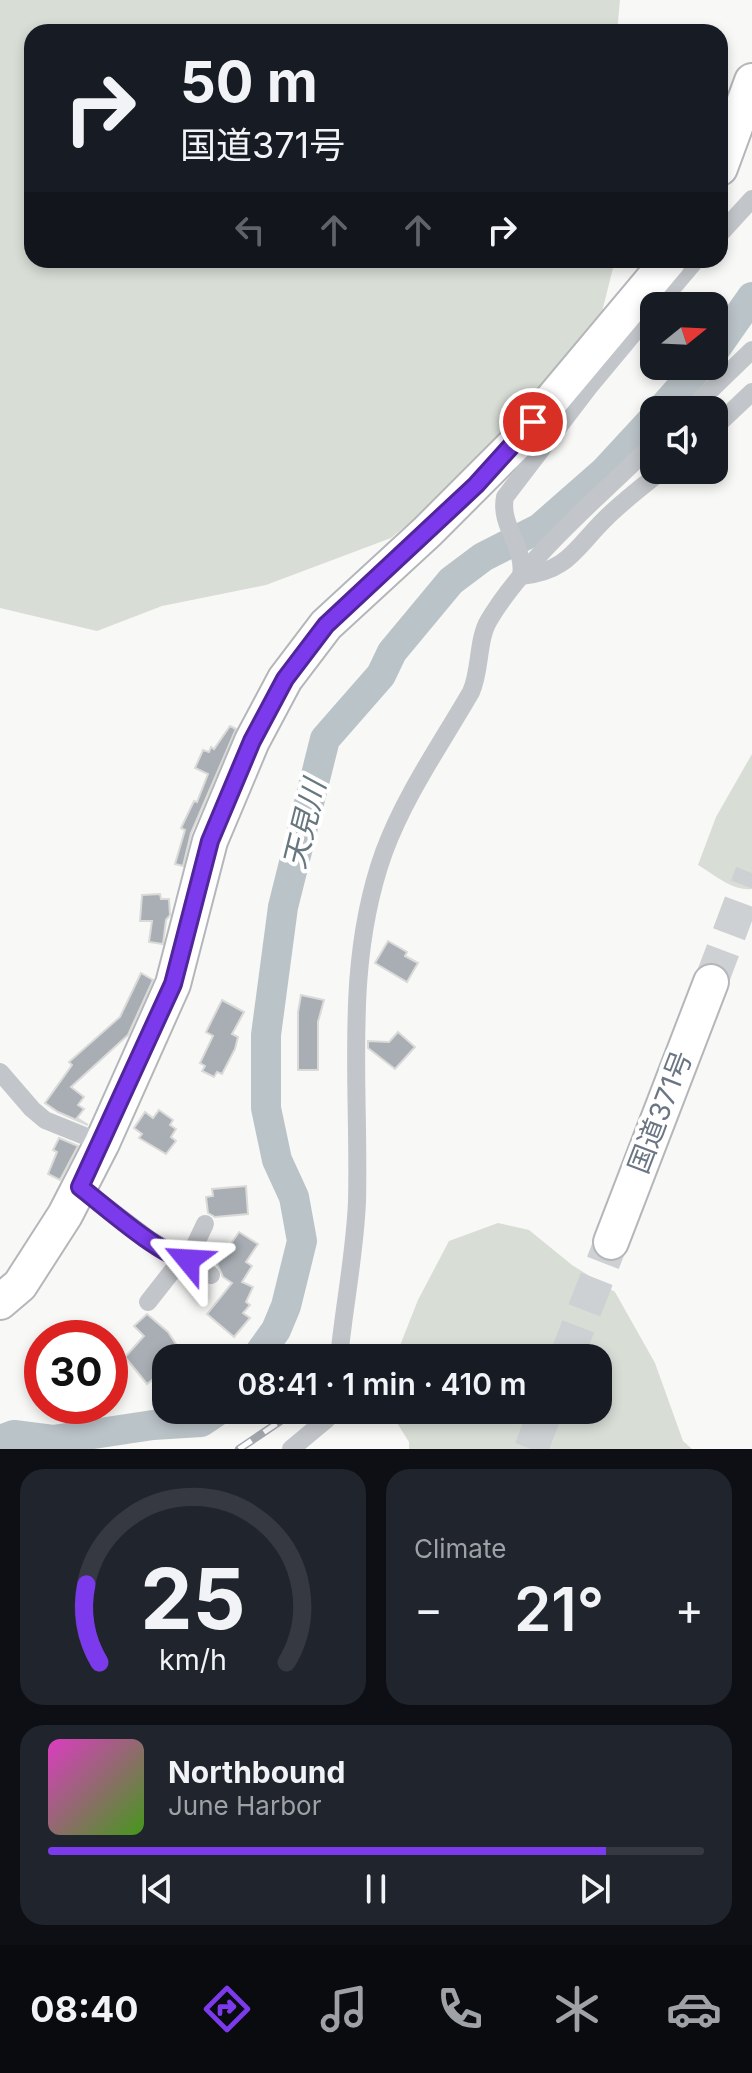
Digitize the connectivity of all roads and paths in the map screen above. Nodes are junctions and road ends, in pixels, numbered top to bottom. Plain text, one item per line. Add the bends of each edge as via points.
1 (752, 81) edge
2 (728, 146) edge
3 (752, 199) edge
4 (728, 225) edge
5 (662, 268) edge
6 (689, 268) edge
7 (669, 292) edge
8 (640, 327) edge
9 (752, 350) edge
10 (752, 392) edge
11 (704, 396) edge
12 (728, 415) edge
13 (640, 456) edge
14 (646, 484) edge
15 (522, 569) junction
16 (711, 982) tunnel mouth
17 (0, 1072) edge
18 (102, 1143) junction
19 (80, 1187) junction
20 (205, 1224) dead end
21 (611, 1242) tunnel mouth
22 (184, 1260) junction
23 (211, 1275) dead end
24 (0, 1302) edge
25 (148, 1302) dead end
26 (341, 1344) edge
27 (321, 1424) edge
28 (291, 1449) edge

1 - 2 highway
3 - 4 street
5 - 18 highway via 514,445 326,625 285,679 210,841 173,984
6 - 7 street
8 - 15 street via 505,497 505,519
9 - 11 street
10 - 12 street
13 - 15 street
14 - 15 street via 608,516 572,557 553,568
15 - 26 street via 487,623 475,684 408,799 384,851 371,897 358,959 357,1203
16 - 21 highway, 国道371号
17 - 18 street via 45,1120
18 - 19 highway
19 - 22 street
19 - 24 highway via 20,1285
20 - 22 street
22 - 23 street
22 - 25 street
27 - 28 street

